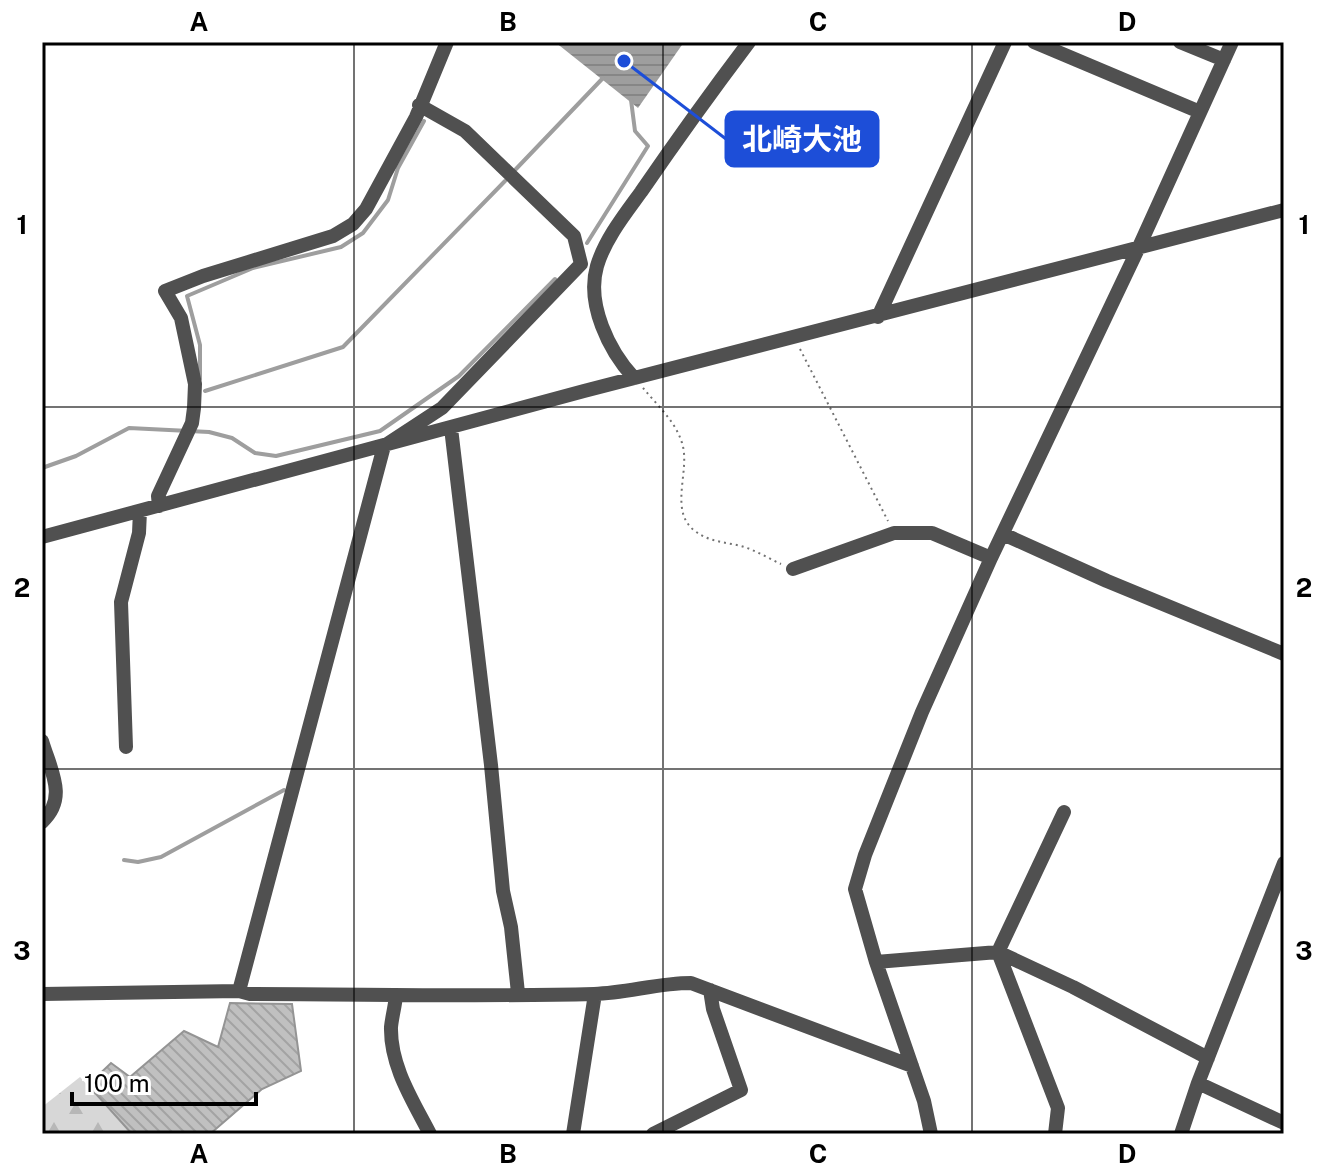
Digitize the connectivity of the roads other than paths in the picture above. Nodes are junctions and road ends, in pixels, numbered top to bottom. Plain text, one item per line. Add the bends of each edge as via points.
1 (447, 42) edge
2 (749, 42) edge
3 (1005, 42) edge
4 (1034, 42) edge
5 (1180, 42) edge
6 (1232, 42) edge
7 (1224, 60) junction
8 (419, 105) junction
9 (1200, 112) junction
10 (1284, 210) edge
11 (1138, 249) junction
12 (581, 264) junction
13 (597, 266) junction
14 (878, 317) junction
15 (634, 378) junction
16 (451, 428) junction
17 (384, 446) junction
18 (159, 506) junction
19 (140, 511) junction
20 (1003, 534) junction
21 (42, 537) edge
22 (991, 558) junction
23 (793, 569) road end
24 (1284, 654) edge
25 (42, 741) edge
26 (126, 747) dead end
27 (1064, 812) dead end
28 (42, 822) edge
29 (1284, 863) edge
30 (998, 952) junction
31 (876, 962) junction
32 (710, 990) junction
33 (239, 991) junction
34 (518, 993) junction
35 (42, 994) edge
36 (595, 994) junction
37 (396, 996) junction
38 (1208, 1058) junction
39 (912, 1066) junction
40 (1198, 1083) junction
41 (1284, 1123) edge
42 (430, 1134) edge
43 (573, 1134) edge
44 (653, 1134) edge
45 (931, 1134) edge
46 (1055, 1134) edge
47 (1181, 1134) edge

1 - 8 street
2 - 13 street via 674,141
3 - 14 street
4 - 9 street
5 - 7 street
6 - 7 street
7 - 9 street
8 - 12 street via 465,131 574,236
8 - 18 street via 366,209 353,224 333,236 165,291 181,318 195,384 189,428 158,496
9 - 11 street
10 - 11 street
11 - 14 street
11 - 20 street
12 - 13 street
12 - 17 street via 442,408
13 - 15 street via 598,313 614,351
14 - 15 street
15 - 16 street
16 - 17 street
16 - 34 street
17 - 18 street
17 - 33 street
18 - 19 street
19 - 21 street
19 - 26 street via 121,602
20 - 22 street
20 - 24 street
22 - 23 street via 932,533 894,533
22 - 31 street via 922,712 855,889
25 - 28 street via 57,790 54,811
27 - 30 street
29 - 38 street
30 - 31 street
30 - 38 street
30 - 46 street via 1058,1108
31 - 39 street
32 - 36 street via 673,983
32 - 39 street
32 - 44 street via 741,1090
33 - 35 street
33 - 37 street
34 - 36 street
34 - 37 street
36 - 43 street
37 - 42 street via 394,1053
38 - 40 street
39 - 45 street
40 - 41 street
40 - 47 street

